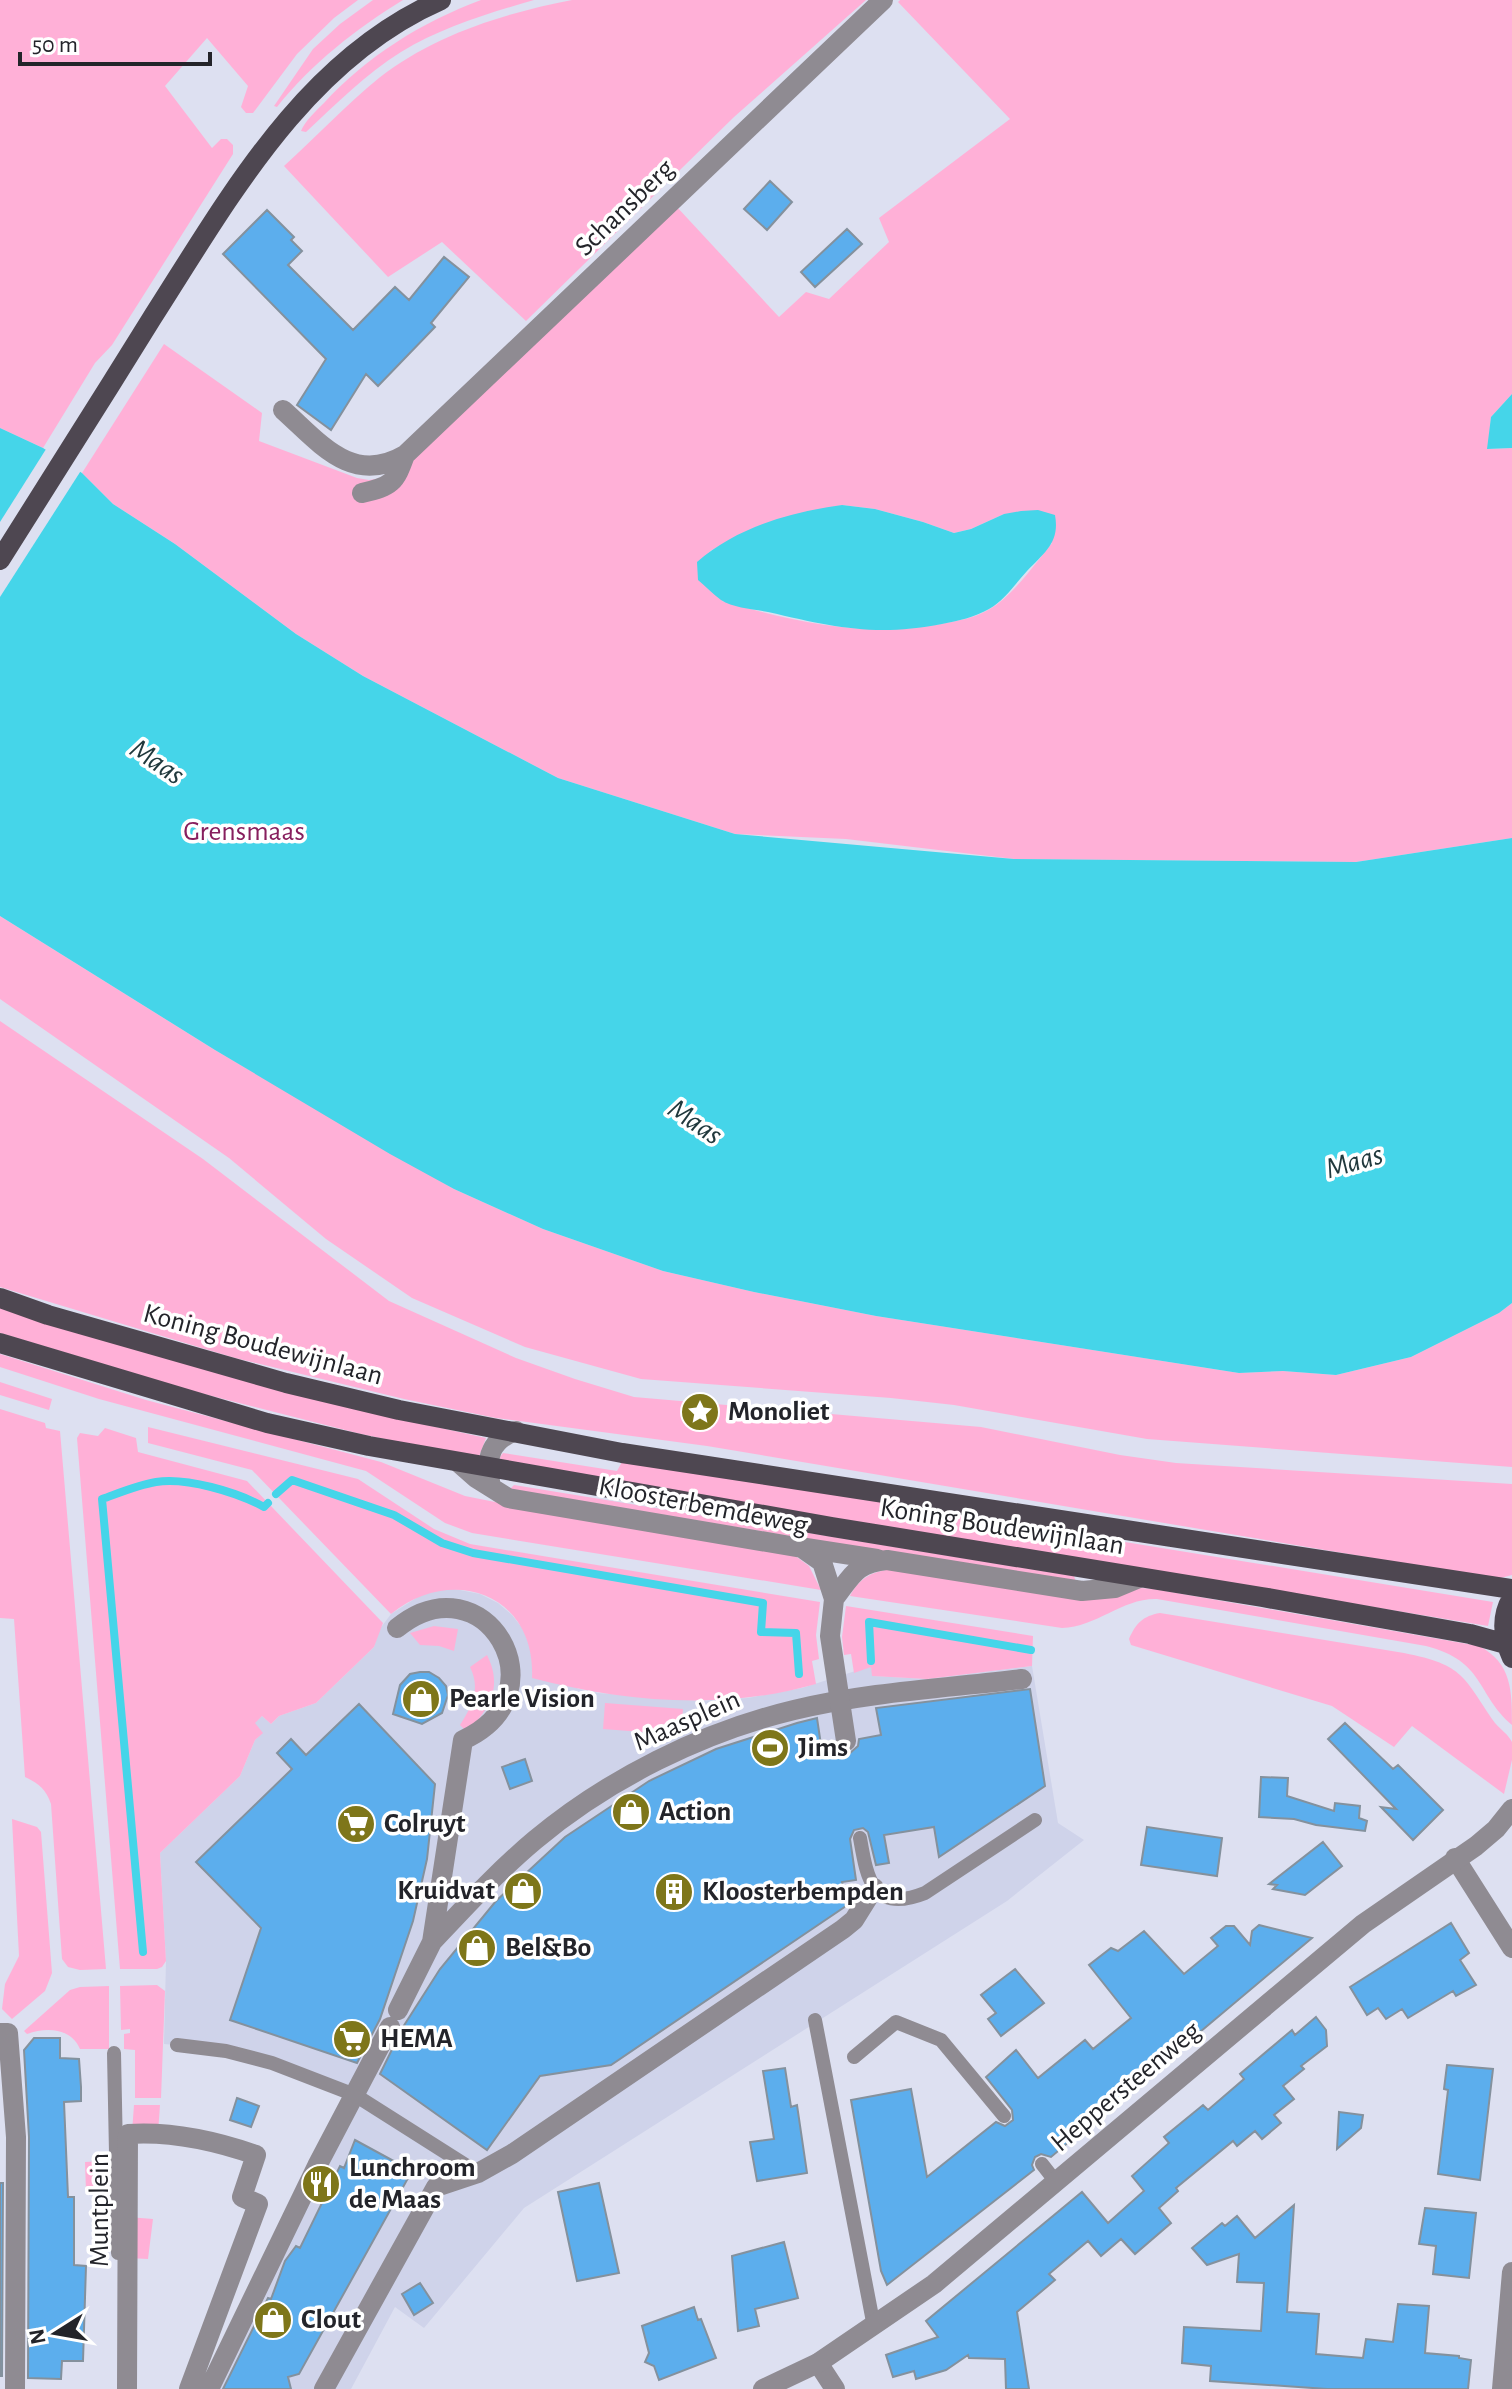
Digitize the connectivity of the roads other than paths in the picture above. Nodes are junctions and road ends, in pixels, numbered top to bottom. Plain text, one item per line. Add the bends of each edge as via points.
1 (441, 0) edge
2 (883, 0) edge
3 (283, 410) dead end
4 (405, 455) junction
5 (362, 493) dead end
6 (0, 560) edge
7 (0, 1298) edge
8 (0, 1343) edge
9 (516, 1431) junction
10 (459, 1463) junction
11 (488, 1468) junction
12 (494, 1490) junction
13 (802, 1548) junction
14 (887, 1560) junction
15 (1139, 1578) junction
16 (1512, 1589) edge
17 (1512, 1598) edge
18 (834, 1599) junction
19 (397, 1628) dead end
20 (1509, 1651) edge
21 (1022, 1679) dead end
22 (841, 1701) junction
23 (846, 1741) dead end
24 (1512, 1809) edge
25 (1035, 1820) dead end
26 (860, 1838) dead end
27 (1455, 1858) junction
28 (874, 1888) junction
29 (432, 1942) junction
30 (1512, 1948) edge
31 (815, 2020) dead end
32 (4, 2033) edge
33 (177, 2045) dead end
34 (114, 2053) dead end
35 (854, 2057) dead end
36 (355, 2095) junction
37 (1004, 2116) dead end
38 (1042, 2164) dead end
39 (478, 2173) junction
40 (1056, 2182) junction
41 (1512, 2272) edge
42 (874, 2327) junction
43 (818, 2363) junction
44 (15, 2389) edge
45 (119, 2389) edge
46 (127, 2389) edge
47 (189, 2389) edge
48 (209, 2389) edge
49 (324, 2389) edge
50 (763, 2389) edge
51 (835, 2389) edge
52 (1502, 2389) edge

1 - 6 main road via 368,42 329,75 242,179
2 - 4 street, Schansberg
3 - 4 street, Schansberg via 348,462 383,466
4 - 5 street, Schansberg via 396,479 385,488
7 - 9 main road, Koning Boudewijnlaan via 286,1383
8 - 10 main road, Koning Boudewijnlaan via 267,1423
9 - 11 street via 493,1446
9 - 16 main road, Koning Boudewijnlaan via 622,1453
10 - 11 main road, Koning Boudewijnlaan
10 - 12 street, Kloosterbemdeweg
11 - 12 street
11 - 15 main road, Koning Boudewijnlaan
12 - 13 street, Kloosterbemdeweg via 508,1498
13 - 14 street
13 - 18 street, Kloosterbemdeweg via 822,1562
14 - 15 street via 1082,1591 1115,1588
14 - 18 street via 859,1567
15 - 20 main road, Koning Boudewijnlaan via 1470,1634
17 - 20 main road via 1503,1625
18 - 22 street via 830,1636
19 - 29 street via 430,1609 471,1613 496,1632 509,1666 510,1686 499,1713 485,1729 463,1740
21 - 22 street, Maasplein
22 - 23 street
22 - 29 street, Maasplein via 729,1730 606,1791 529,1845
24 - 27 street, Heppersteenweg via 1496,1829
25 - 28 lane via 921,1894 892,1897
26 - 28 lane via 867,1878
27 - 30 street
27 - 40 street, Heppersteenweg via 1363,1924
28 - 39 street via 843,1929
29 - 36 street
31 - 42 lane
32 - 44 street via 16,2137
33 - 36 lane via 272,2063
34 - 45 lane
35 - 37 lane via 896,2022 941,2040
36 - 39 lane
36 - 48 street
38 - 40 lane
39 - 49 street via 436,2187
40 - 42 street, Heppersteenweg
41 - 52 street
42 - 43 street, Heppersteenweg
43 - 50 street, Heppersteenweg
43 - 51 street
46 - 47 street, Muntplein via 128,2134 143,2133 202,2140 256,2155 242,2197 258,2204

